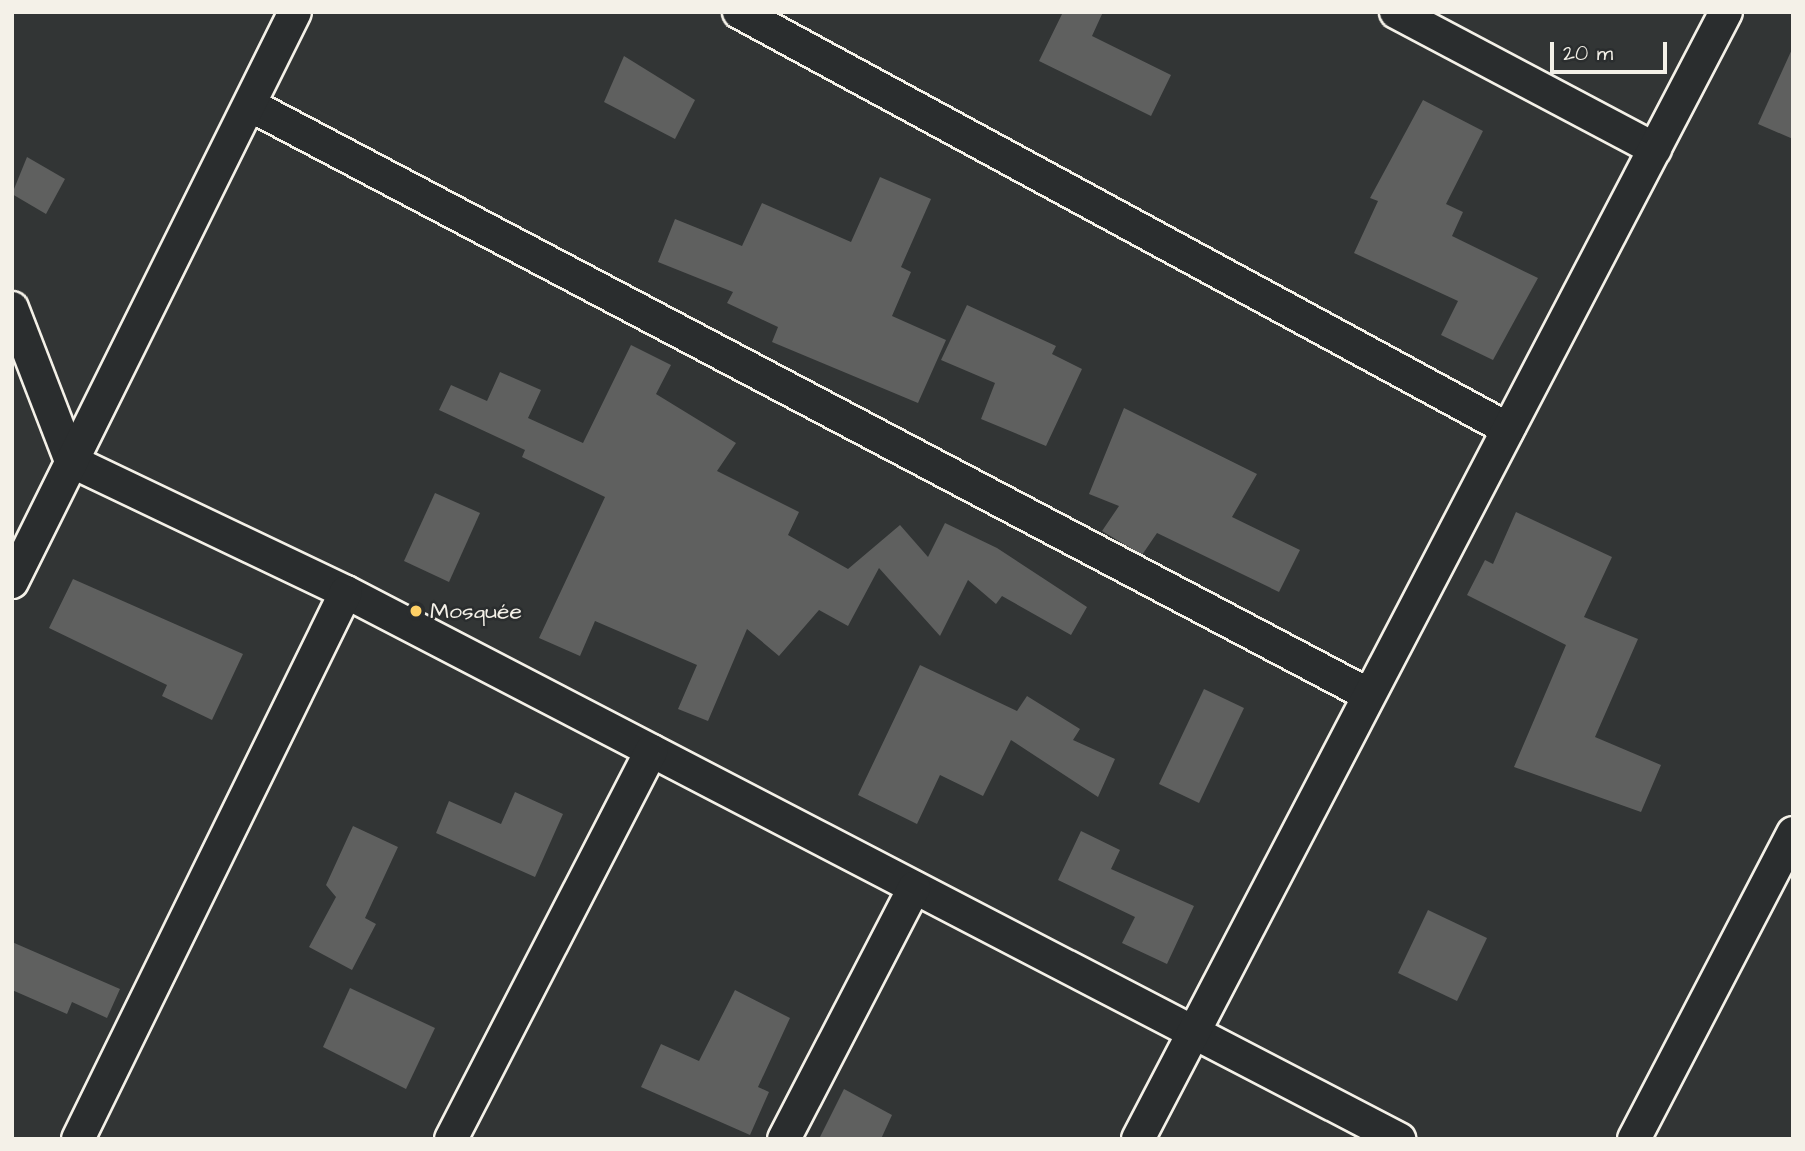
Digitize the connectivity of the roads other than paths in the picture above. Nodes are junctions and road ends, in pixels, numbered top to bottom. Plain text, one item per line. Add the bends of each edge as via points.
1 (295, 12) edge
2 (739, 12) edge
3 (1396, 12) edge
4 (1726, 12) edge
5 (250, 105) junction
6 (1655, 149) junction
7 (12, 309) edge
8 (1508, 429) junction
9 (71, 461) junction
10 (12, 582) edge
11 (346, 592) junction
12 (1370, 695) junction
13 (651, 751) junction
14 (1793, 833) edge
15 (914, 888) junction
16 (1193, 1032) junction
17 (78, 1139) edge
18 (450, 1139) edge
19 (784, 1139) edge
20 (1138, 1139) edge
21 (1399, 1139) edge
22 (1634, 1139) edge

1 - 5 street
2 - 8 street
3 - 6 street
4 - 6 street
5 - 9 street
5 - 12 street
6 - 8 street
7 - 9 street
8 - 12 street
9 - 10 street
9 - 11 street
11 - 13 street
11 - 17 street
12 - 16 street
13 - 15 street
13 - 18 street
14 - 22 street
15 - 16 street
15 - 19 street
16 - 20 street
16 - 21 street

